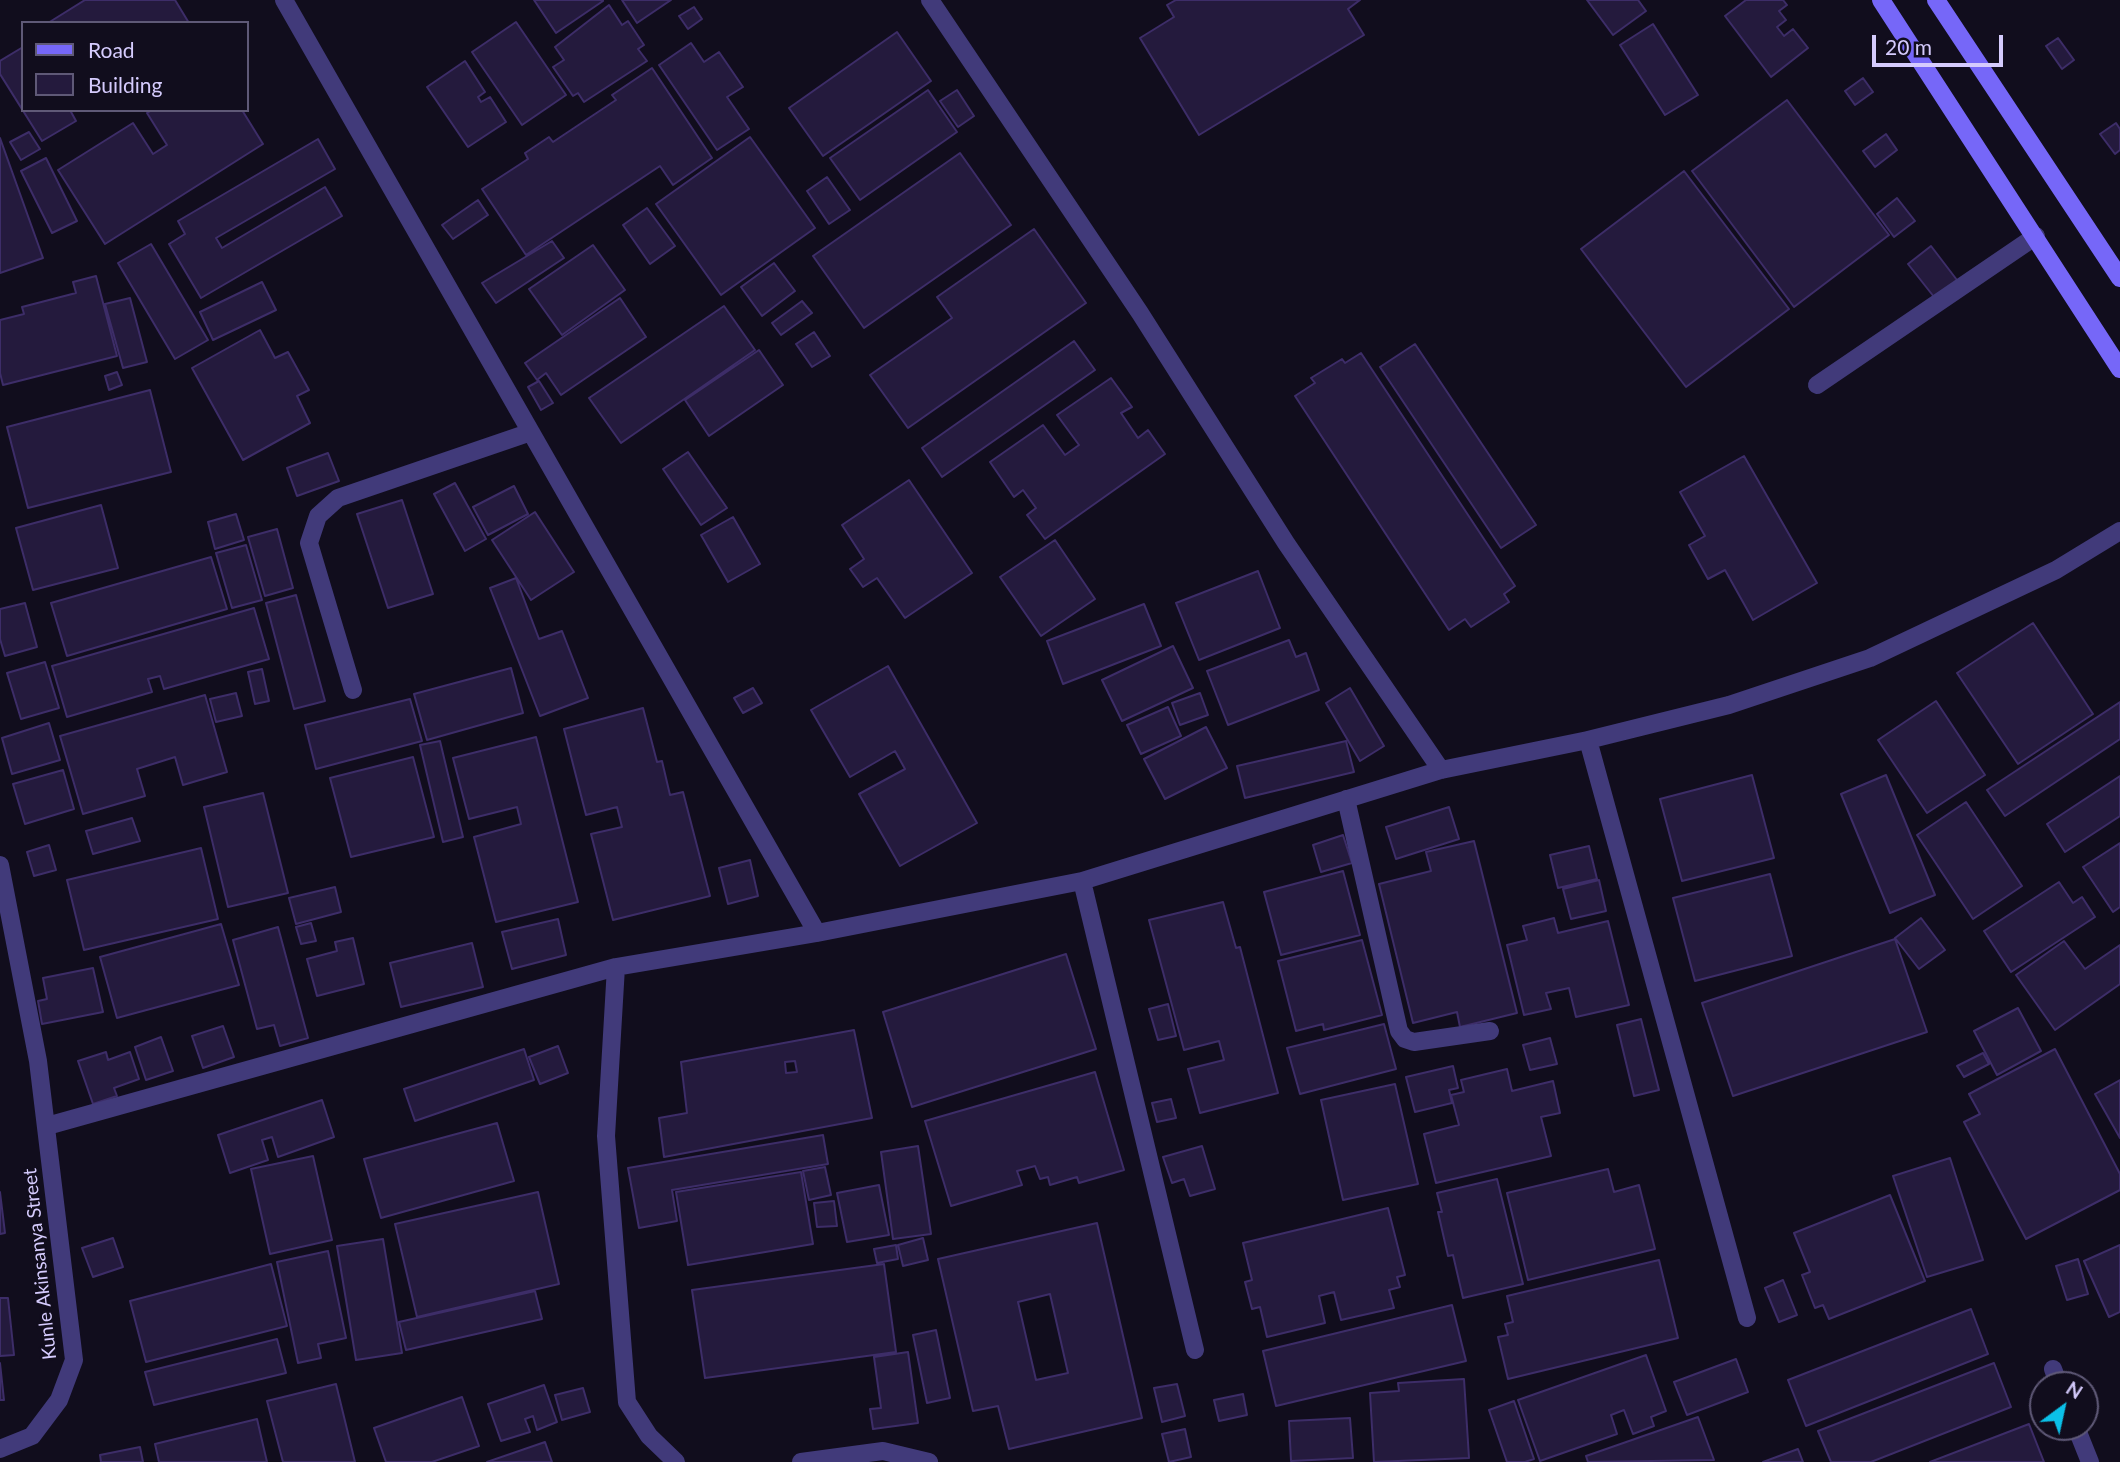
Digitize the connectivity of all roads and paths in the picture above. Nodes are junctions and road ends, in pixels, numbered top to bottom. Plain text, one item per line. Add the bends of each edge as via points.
1 (284, 0) edge
2 (930, 0) edge
3 (1881, 0) edge
4 (1936, 0) edge
5 (2036, 236) junction
6 (2120, 278) edge
7 (2120, 369) edge
8 (1816, 385) dead end
9 (531, 432) junction
10 (2120, 531) edge
11 (353, 690) dead end
12 (1588, 740) junction
13 (1441, 769) junction
14 (1346, 799) junction
15 (0, 866) edge
16 (1082, 881) junction
17 (817, 933) junction
18 (616, 967) junction
19 (1490, 1031) dead end
20 (47, 1126) junction
21 (1747, 1318) dead end
22 (1195, 1350) dead end
23 (2082, 1441) edge
24 (0, 1448) edge
25 (676, 1462) edge
26 (801, 1462) edge
27 (929, 1462) edge
28 (2090, 1462) edge

1 - 9 street
2 - 13 street via 1140,313 1286,543
3 - 5 main road
4 - 6 main road
5 - 7 main road
5 - 8 street
9 - 11 street via 338,498 318,516 309,543
9 - 17 street
10 - 12 street via 2056,570 1870,659 1729,705
12 - 13 street
12 - 21 street
13 - 14 street
14 - 16 street
14 - 19 street via 1399,1031 1414,1042
15 - 20 street, Kunle Akinsanya Street
16 - 17 street
16 - 22 street
17 - 18 street
18 - 20 street
18 - 25 street via 606,1136 627,1402 649,1436
20 - 24 street, Kunle Akinsanya Street via 74,1360 59,1400 32,1436
23 - 28 street
26 - 27 street via 883,1451

